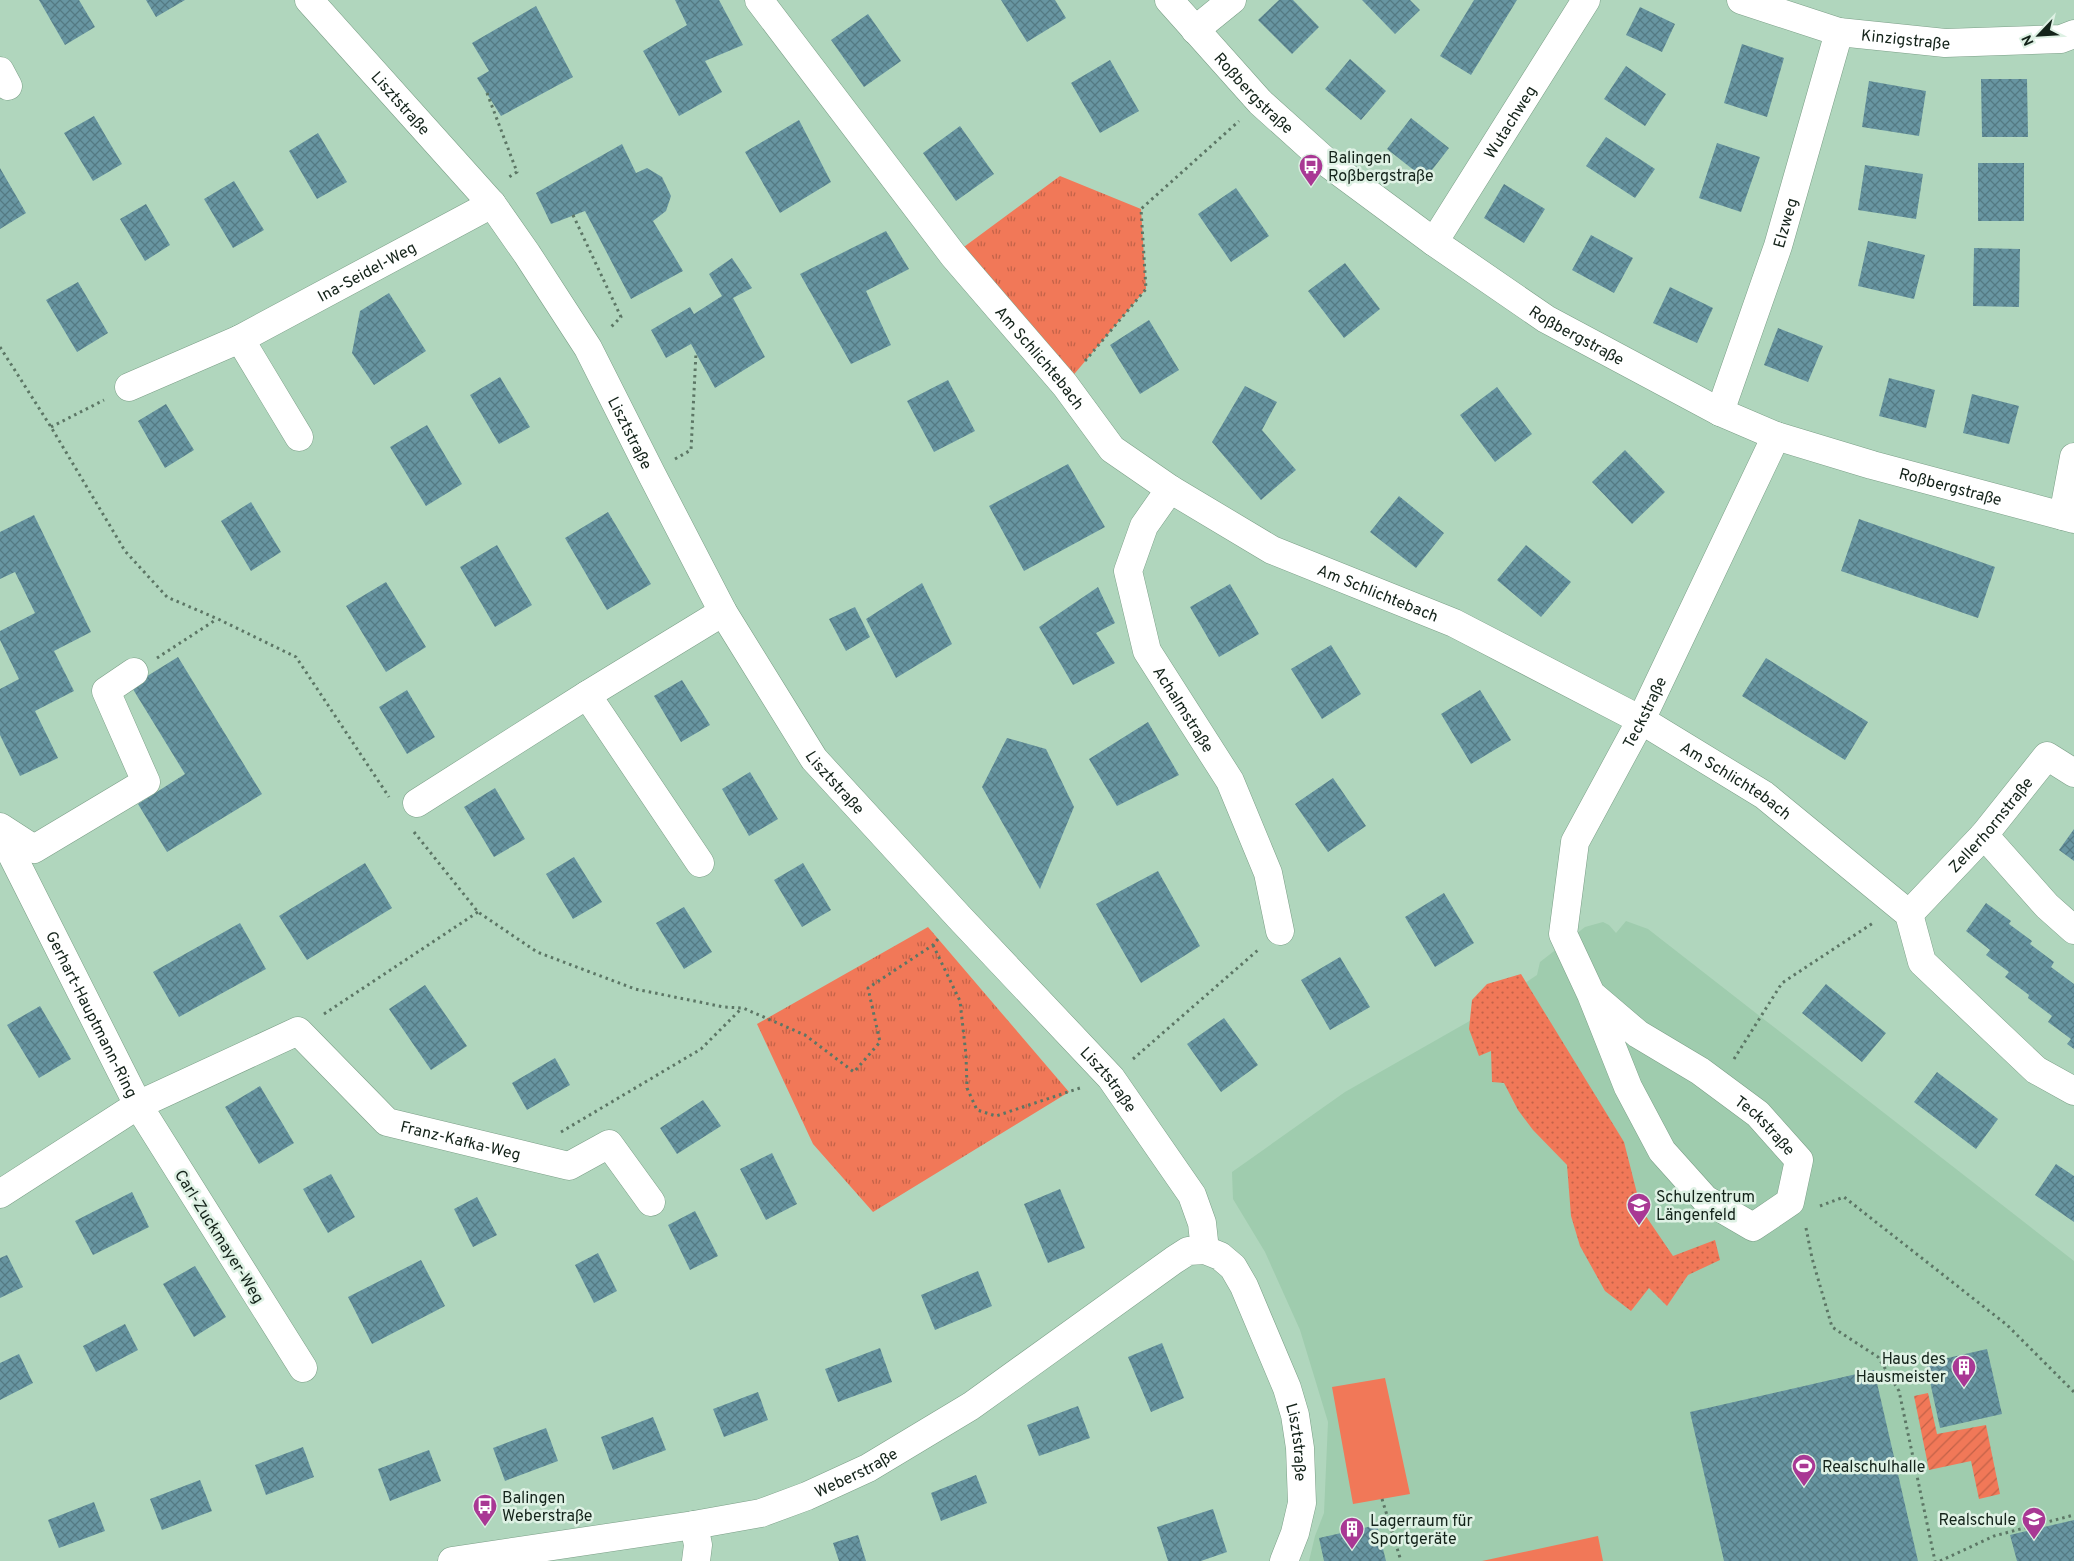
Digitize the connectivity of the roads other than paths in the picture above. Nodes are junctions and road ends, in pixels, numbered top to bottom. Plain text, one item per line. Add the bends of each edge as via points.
1 (309, 0) edge
2 (759, 0) edge
3 (1169, 0) edge
4 (1232, 0) edge
5 (1586, 0) edge
6 (1741, 0) edge
7 (1195, 30) junction
8 (1839, 32) junction
9 (2074, 34) edge
10 (489, 200) junction
11 (1434, 242) junction
12 (240, 339) junction
13 (129, 387) road end
14 (1720, 412) junction
15 (1776, 436) junction
16 (298, 437) dead end
17 (2074, 457) edge
18 (1170, 489) junction
19 (2069, 518) edge
20 (723, 612) junction
21 (134, 672) road end
22 (587, 695) junction
23 (1641, 720) junction
24 (2074, 773) edge
25 (417, 803) dead end
26 (0, 827) edge
27 (0, 831) edge
28 (1984, 835) junction
29 (700, 863) dead end
30 (1910, 914) junction
31 (2074, 930) edge
32 (1280, 931) road end
33 (1590, 994) junction
34 (2074, 1091) edge
35 (138, 1105) junction
36 (0, 1194) edge
37 (651, 1202) dead end
38 (1205, 1250) junction
39 (302, 1368) dead end
40 (694, 1525) junction
41 (452, 1561) edge
42 (696, 1561) edge
43 (1284, 1561) edge

1 - 10 street, Lisztstraße
2 - 18 street, Am Schlichtebach via 953,255 1065,385 1112,449
3 - 7 street, Roßbergstraße
4 - 7 street
5 - 11 street, Wutachweg
6 - 8 street, Kinzigstraße
7 - 11 street, Roßbergstraße via 1260,102 1330,165
8 - 9 street, Kinzigstraße via 1945,43 2061,39
8 - 14 street, Elzweg via 1778,246
10 - 12 street, Ina-Seidel-Weg
10 - 20 street, Lisztstraße via 588,348
11 - 14 street, Roßbergstraße via 1546,319
12 - 13 street, Ina-Seidel-Weg
12 - 16 street
14 - 15 street, Roßbergstraße
15 - 19 street, Roßbergstraße
15 - 23 street, Teckstraße
17 - 19 street
18 - 23 street, Am Schlichtebach via 1272,550 1454,623
18 - 32 street, Achalmstraße via 1144,526 1128,571 1147,651 1230,781 1268,873
20 - 22 street
20 - 38 street, Lisztstraße via 814,759 1111,1078 1192,1195 1202,1222
21 - 26 street via 106,691 146,782 34,850
22 - 25 street
22 - 29 street
23 - 30 street, Am Schlichtebach via 1764,795
23 - 33 street, Teckstraße via 1575,842 1563,934
24 - 28 street, Zellerhornstraße via 2047,756
27 - 35 street, Gerhart-Hauptmann-Ring
28 - 30 street, Zellerhornstraße
28 - 31 street via 2047,906
30 - 34 street via 1922,962 2036,1070
33 - 33 street, Teckstraße via 1628,1087 1662,1151 1705,1200 1753,1227 1790,1202 1799,1160 1758,1114 1700,1071 1638,1034
35 - 36 street, Gerhart-Hauptmann-Ring
35 - 37 street, Franz-Kafka-Weg via 298,1031 387,1122 568,1166 609,1144
35 - 39 street, Carl-Zuckmayer-Weg
38 - 40 street, Weberstraße via 1188,1251 1174,1260 971,1406 868,1468 761,1513
38 - 43 street, Lisztstraße via 1220,1256 1233,1267 1244,1286 1295,1414 1302,1503
40 - 41 street, Weberstraße
40 - 42 street via 698,1545

